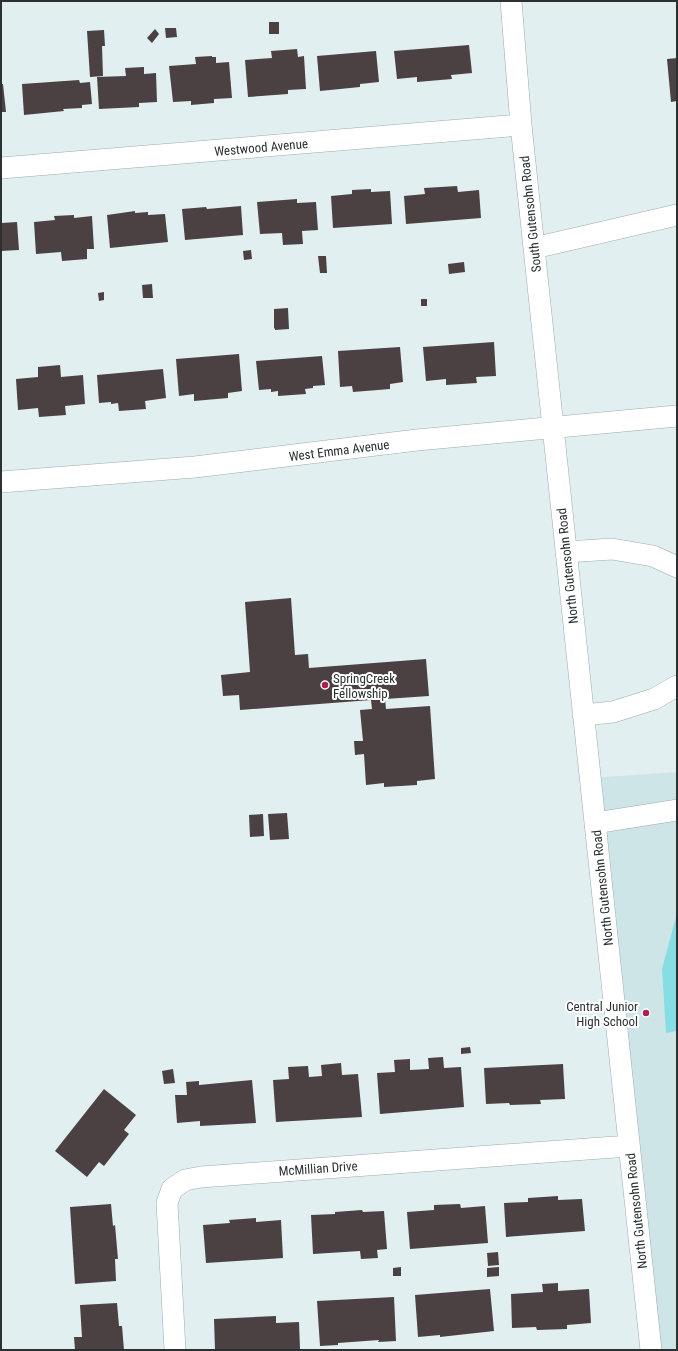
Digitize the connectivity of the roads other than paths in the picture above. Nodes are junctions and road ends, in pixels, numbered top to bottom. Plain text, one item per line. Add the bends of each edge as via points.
1 (510, 1) edge
2 (521, 125) junction
3 (1, 168) edge
4 (677, 215) edge
5 (534, 248) junction
6 (677, 416) edge
7 (553, 427) junction
8 (1, 482) edge
9 (566, 552) junction
10 (677, 567) edge
11 (677, 686) edge
12 (583, 715) junction
13 (677, 810) edge
14 (595, 823) junction
15 (629, 1146) junction
16 (175, 1350) edge
17 (651, 1350) edge

1 - 2 street, South Gutensohn Road
2 - 3 street, Westwood Avenue
2 - 5 street, South Gutensohn Road
4 - 5 street
5 - 7 street, South Gutensohn Road
6 - 7 street, West Emma Avenue
7 - 8 street, West Emma Avenue via 417,440 195,467
7 - 9 street, North Gutensohn Road
9 - 10 street via 612,549 653,556
9 - 12 street, North Gutensohn Road
11 - 12 street via 654,699 613,712
12 - 14 street, North Gutensohn Road
13 - 14 street
14 - 15 street, North Gutensohn Road
15 - 16 street, McMillian Drive via 185,1180 172,1189 167,1203
15 - 17 street, North Gutensohn Road

